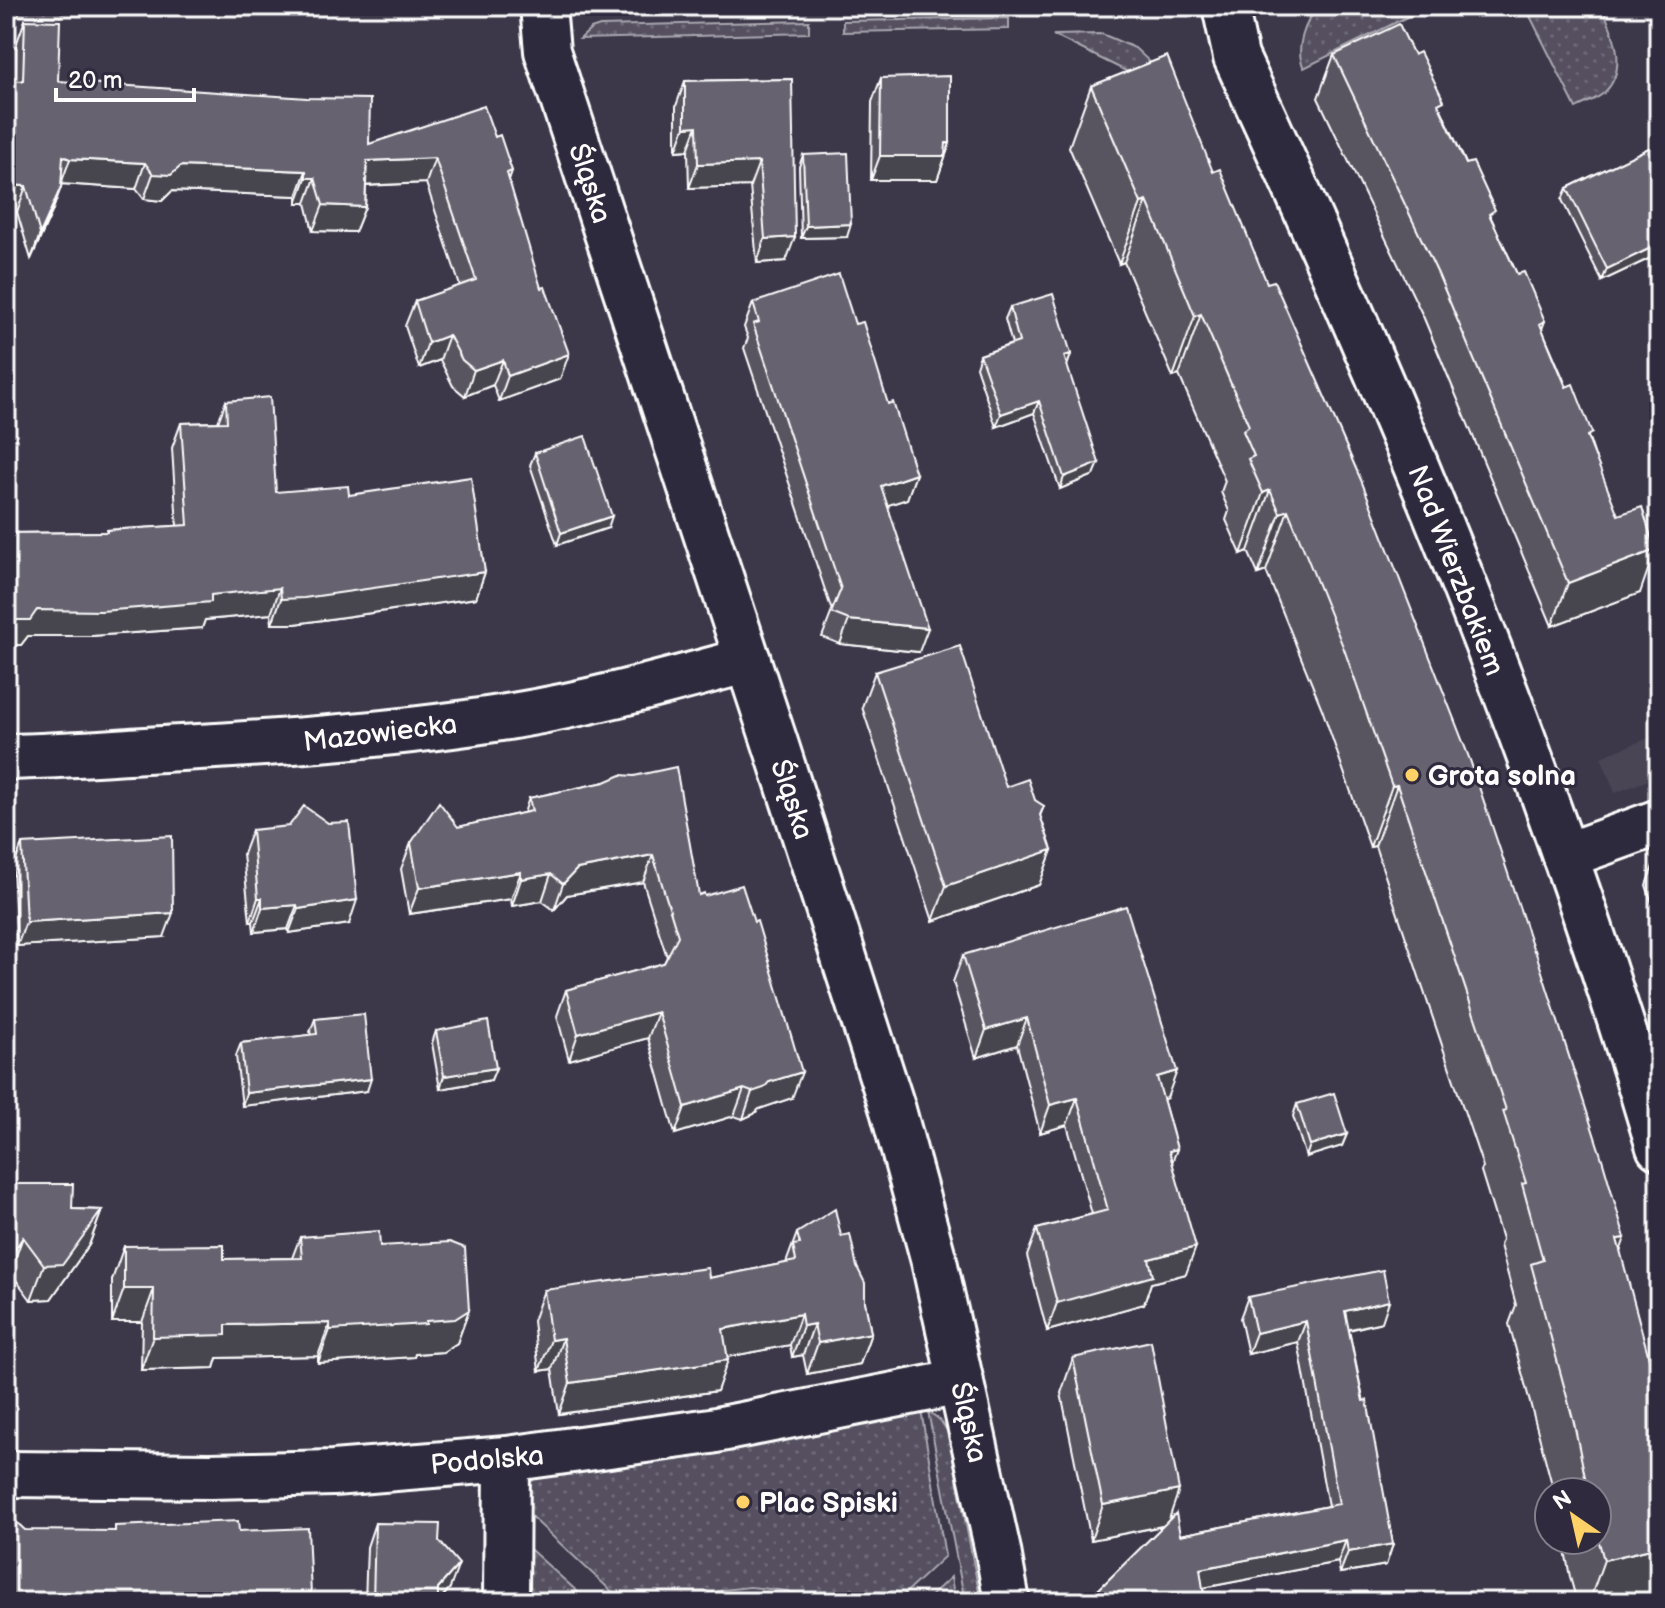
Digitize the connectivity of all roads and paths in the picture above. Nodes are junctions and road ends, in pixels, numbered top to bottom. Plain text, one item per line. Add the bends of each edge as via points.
1 (543, 6) edge
2 (1225, 6) edge
3 (748, 660) junction
4 (6, 757) edge
5 (1659, 822) edge
6 (1565, 856) junction
7 (1659, 1147) edge
8 (961, 1382) junction
9 (507, 1459) junction
10 (6, 1474) edge
11 (506, 1602) edge
12 (1007, 1602) edge

1 - 3 street, Śląska via 547,51
2 - 6 street, Nad Wierzbakiem via 1236,57 1411,451
3 - 4 street, Mazowiecka via 573,704 414,729 294,743
3 - 8 street, Śląska via 893,1110
5 - 6 street
6 - 7 street, Nad Wierzbakiem
8 - 9 street, Podolska via 711,1431
8 - 12 street, Śląska
9 - 10 street, Podolska via 333,1473
9 - 11 street

